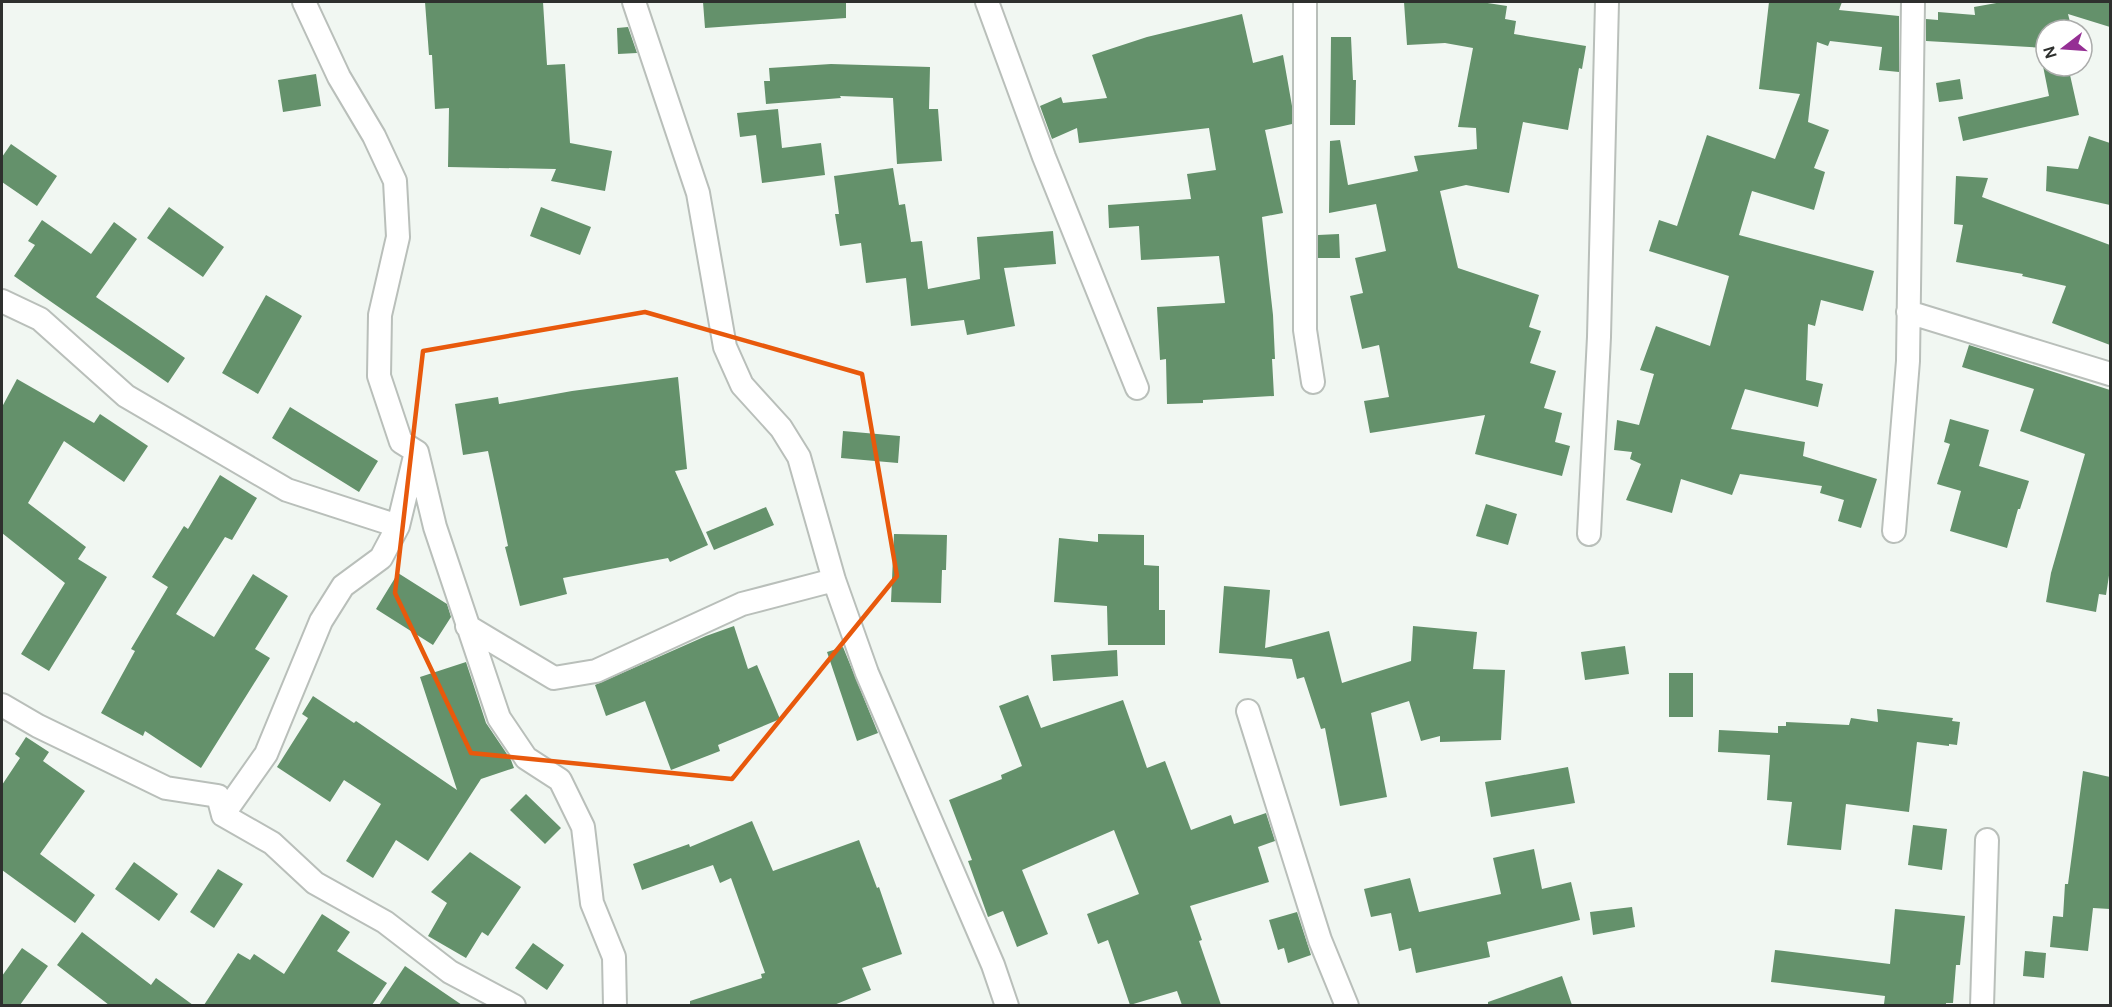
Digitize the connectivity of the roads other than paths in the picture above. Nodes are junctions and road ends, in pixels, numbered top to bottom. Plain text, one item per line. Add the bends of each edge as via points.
1 (304, 2) edge
2 (634, 2) edge
3 (987, 2) edge
4 (1305, 2) edge
5 (1607, 2) edge
6 (1913, 2) edge
7 (2, 301) edge
8 (1908, 312) junction
9 (2110, 374) edge
10 (1313, 382) dead end
11 (1137, 388) dead end
12 (417, 452) junction
13 (398, 526) junction
14 (1894, 531) dead end
15 (1588, 534) dead end
16 (834, 580) junction
17 (467, 626) junction
18 (2, 705) edge
19 (1248, 711) dead end
20 (223, 815) junction
21 (1987, 840) dead end
22 (614, 957) junction
23 (514, 1005) edge
24 (598, 1005) edge
25 (615, 1005) edge
26 (1006, 1005) edge
27 (1347, 1005) edge
28 (1982, 1005) edge

1 - 12 street via 395,181 398,237 380,315 379,376 401,442
2 - 16 street via 698,192 725,347 742,385 781,428 799,457
3 - 11 street via 1044,157
4 - 10 street via 1305,330
5 - 15 street via 1599,337
6 - 8 street
7 - 13 street via 40,319 126,396 287,490
8 - 9 street
8 - 14 street via 1908,361
12 - 13 street
12 - 17 street via 435,527
13 - 20 street via 381,558 343,586 321,621 266,754
16 - 17 street via 742,604 596,671 554,678
16 - 26 street via 867,673 993,965
17 - 22 street via 499,718 526,758 560,780 583,827 592,903
18 - 20 street via 166,788 218,796
19 - 27 street via 1320,940
20 - 23 street via 272,843 315,883 385,922 450,972
21 - 28 street
22 - 24 street
22 - 25 street

